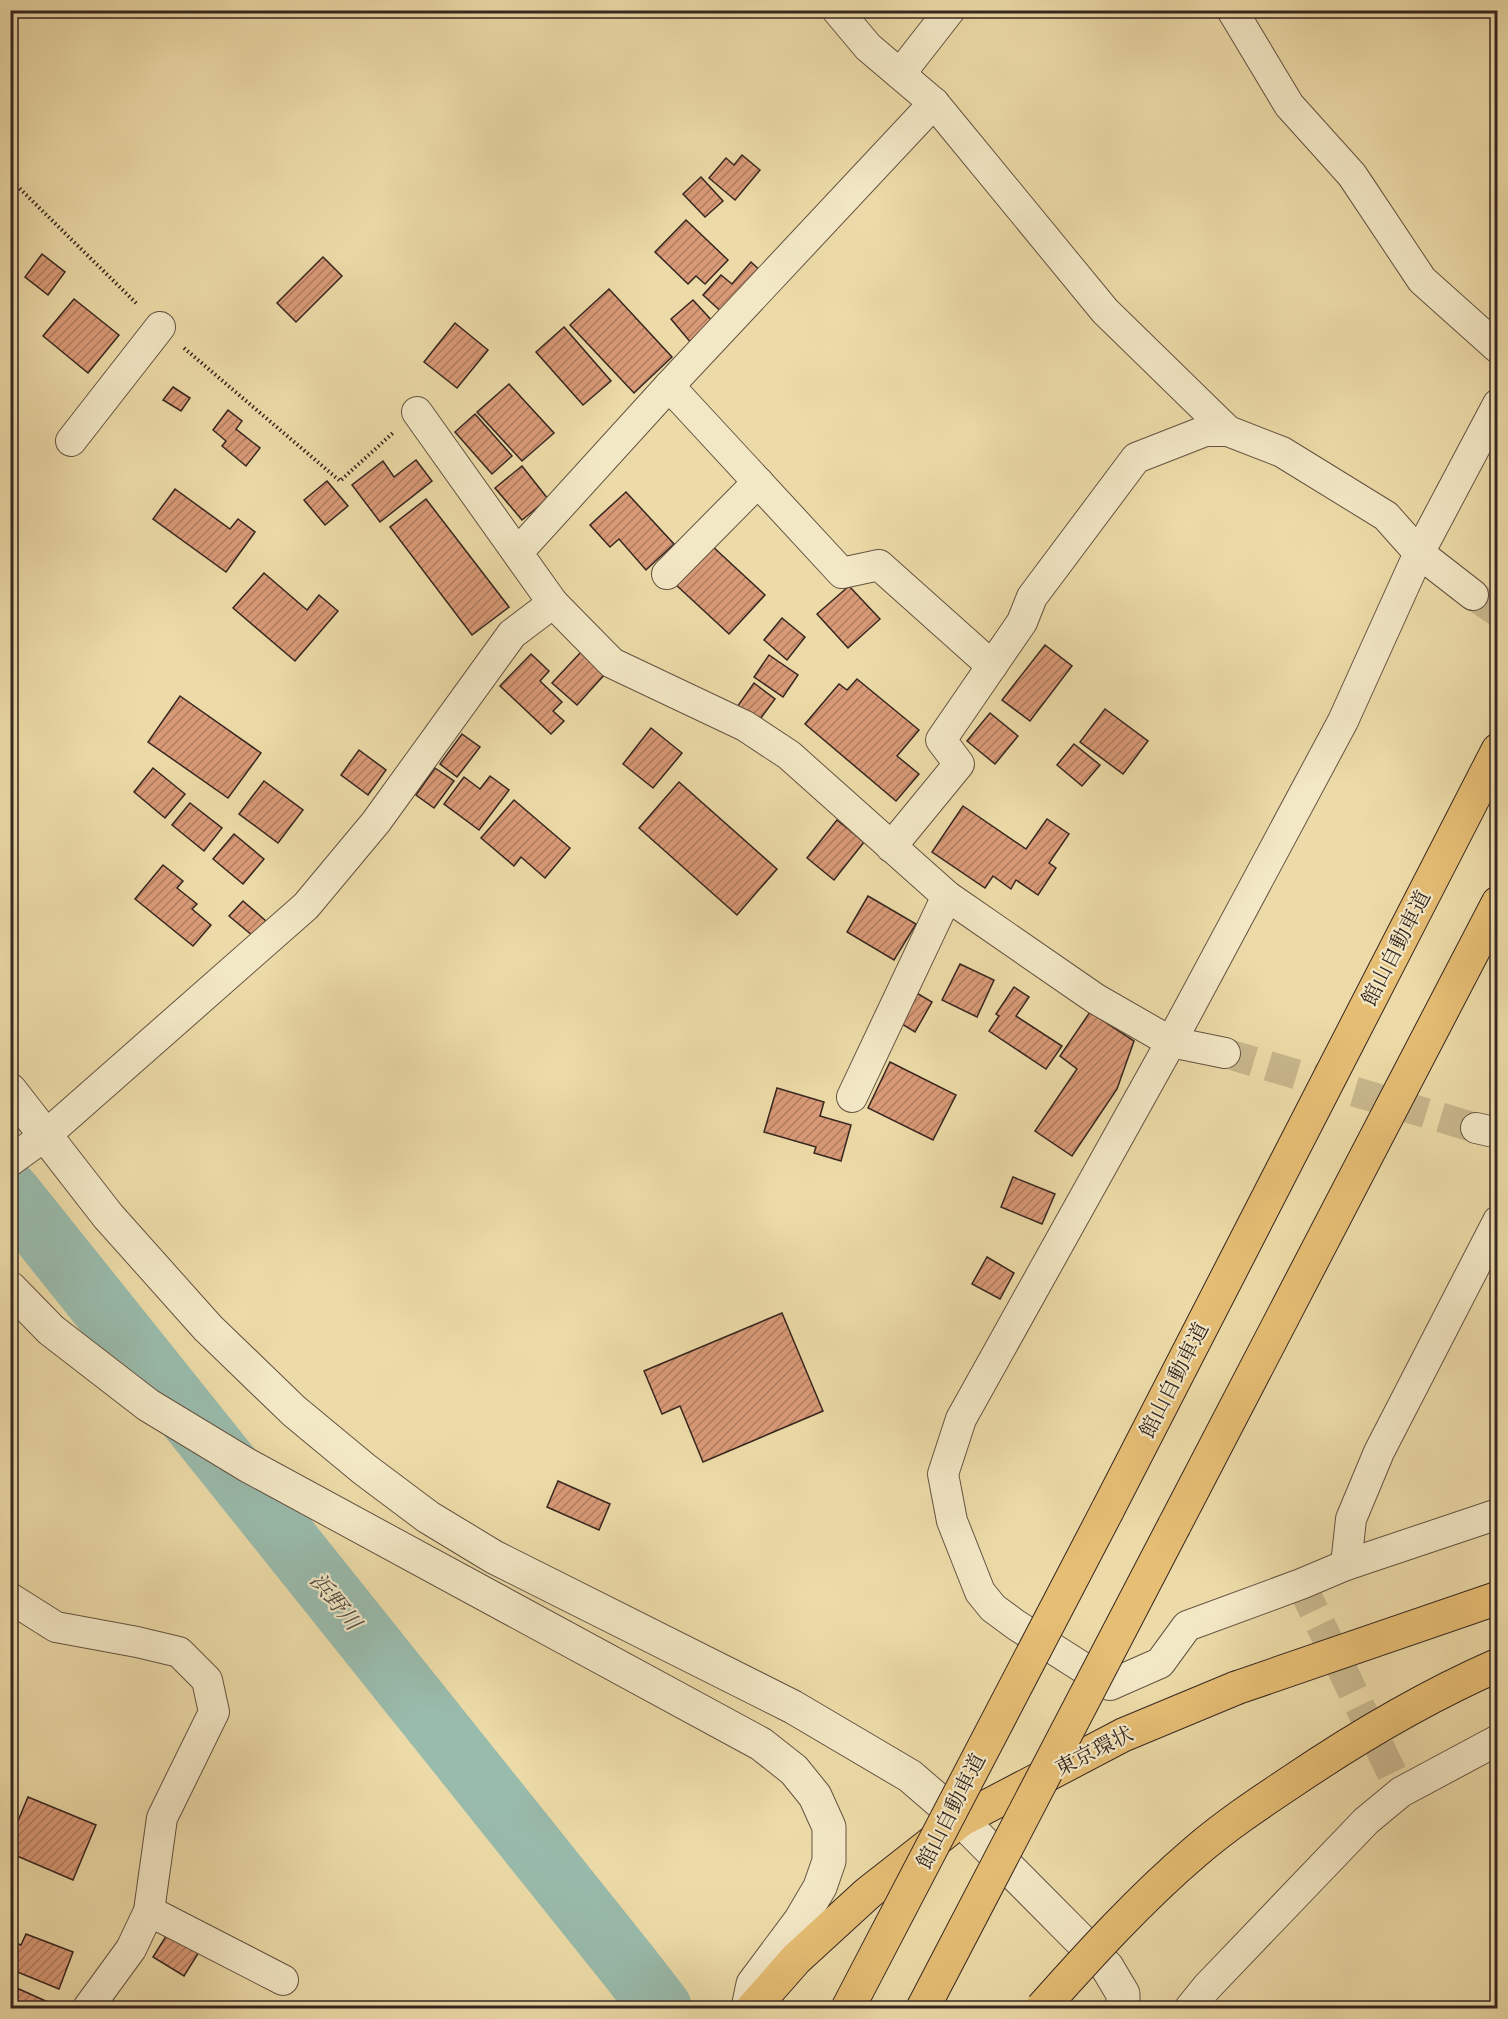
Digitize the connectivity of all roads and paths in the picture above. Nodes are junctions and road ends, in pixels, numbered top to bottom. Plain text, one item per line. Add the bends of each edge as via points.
1 (837, 10) edge
2 (950, 10) edge
3 (1232, 10) edge
4 (900, 74) junction
5 (934, 103) junction
6 (10, 179) edge
7 (160, 327) junction
8 (1497, 348) edge
9 (669, 386) junction
10 (1497, 404) edge
11 (417, 412) joint
12 (1228, 431) junction
13 (71, 441) dead end
14 (758, 482) junction
15 (518, 552) junction
16 (1419, 553) junction
17 (667, 574) dead end
18 (1473, 595) tunnel mouth
19 (553, 603) junction
20 (992, 666) junction
21 (1497, 750) edge
22 (891, 847) junction
23 (947, 896) junction
24 (1497, 903) edge
25 (1171, 1042) junction
26 (1225, 1053) tunnel mouth
27 (10, 1090) edge
28 (852, 1097) dead end
29 (46, 1135) junction
30 (10, 1161) edge
31 (1497, 1221) edge
32 (10, 1288) edge
33 (1497, 1514) edge
34 (1346, 1565) junction
35 (10, 1598) edge
36 (1497, 1598) edge
37 (1497, 1665) edge
38 (1497, 1740) edge
39 (961, 1821) junction
40 (149, 1911) junction
41 (283, 1980) dead end
42 (88, 2008) edge
43 (748, 2008) edge
44 (753, 2008) edge
45 (848, 2008) edge
46 (923, 2008) edge
47 (1042, 2008) edge
48 (1123, 2008) edge
49 (1190, 2008) edge

1 - 4 street via 868,47
2 - 4 street
3 - 8 street via 1289,105 1352,175 1422,280
4 - 5 street
5 - 9 street
5 - 12 street via 1105,311
6 - 7 path
7 - 11 path via 340,481
7 - 13 street
9 - 14 street
9 - 15 street
10 - 16 street
11 - 15 street
12 - 16 street via 1282,452 1386,516
12 - 20 street via 1205,431 1136,458 1032,597 1022,622
14 - 17 street
14 - 20 street via 842,573 879,565
15 - 19 street
16 - 18 street
16 - 25 street via 1343,721
19 - 22 street via 612,663 745,726 789,755
19 - 29 street via 512,634 376,822 306,906
20 - 22 street via 941,740 959,764
21 - 45 highway, 館山自動車道, bridge
22 - 23 street
23 - 25 street via 1096,999
23 - 28 street
24 - 46 highway, bridge
25 - 26 street
25 - 34 street via 961,1419 943,1474 952,1521 980,1592 993,1608 1110,1685 1160,1663 1187,1626
27 - 29 street
29 - 30 street
29 - 39 street via 108,1216 208,1328 294,1411 363,1469 494,1557 803,1712 910,1776
31 - 34 street via 1379,1452 1351,1519
32 - 43 street via 51,1330 148,1405 247,1466 761,1744 794,1770 815,1796 829,1827 829,1861 820,1887 800,1921 753,1984
33 - 34 street
35 - 40 street via 56,1627 178,1652 207,1680 213,1712 162,1818
36 - 39 highway, 東京環状, bridge via 1236,1688 1123,1735
37 - 47 highway, bridge via 1348,1743 1240,1816 1153,1890
38 - 49 street via 1401,1792 1366,1821
39 - 44 highway, 東京環状 via 868,1893 796,1959
39 - 48 street via 1107,1967 1123,1994
40 - 41 street
40 - 42 street via 131,1949

